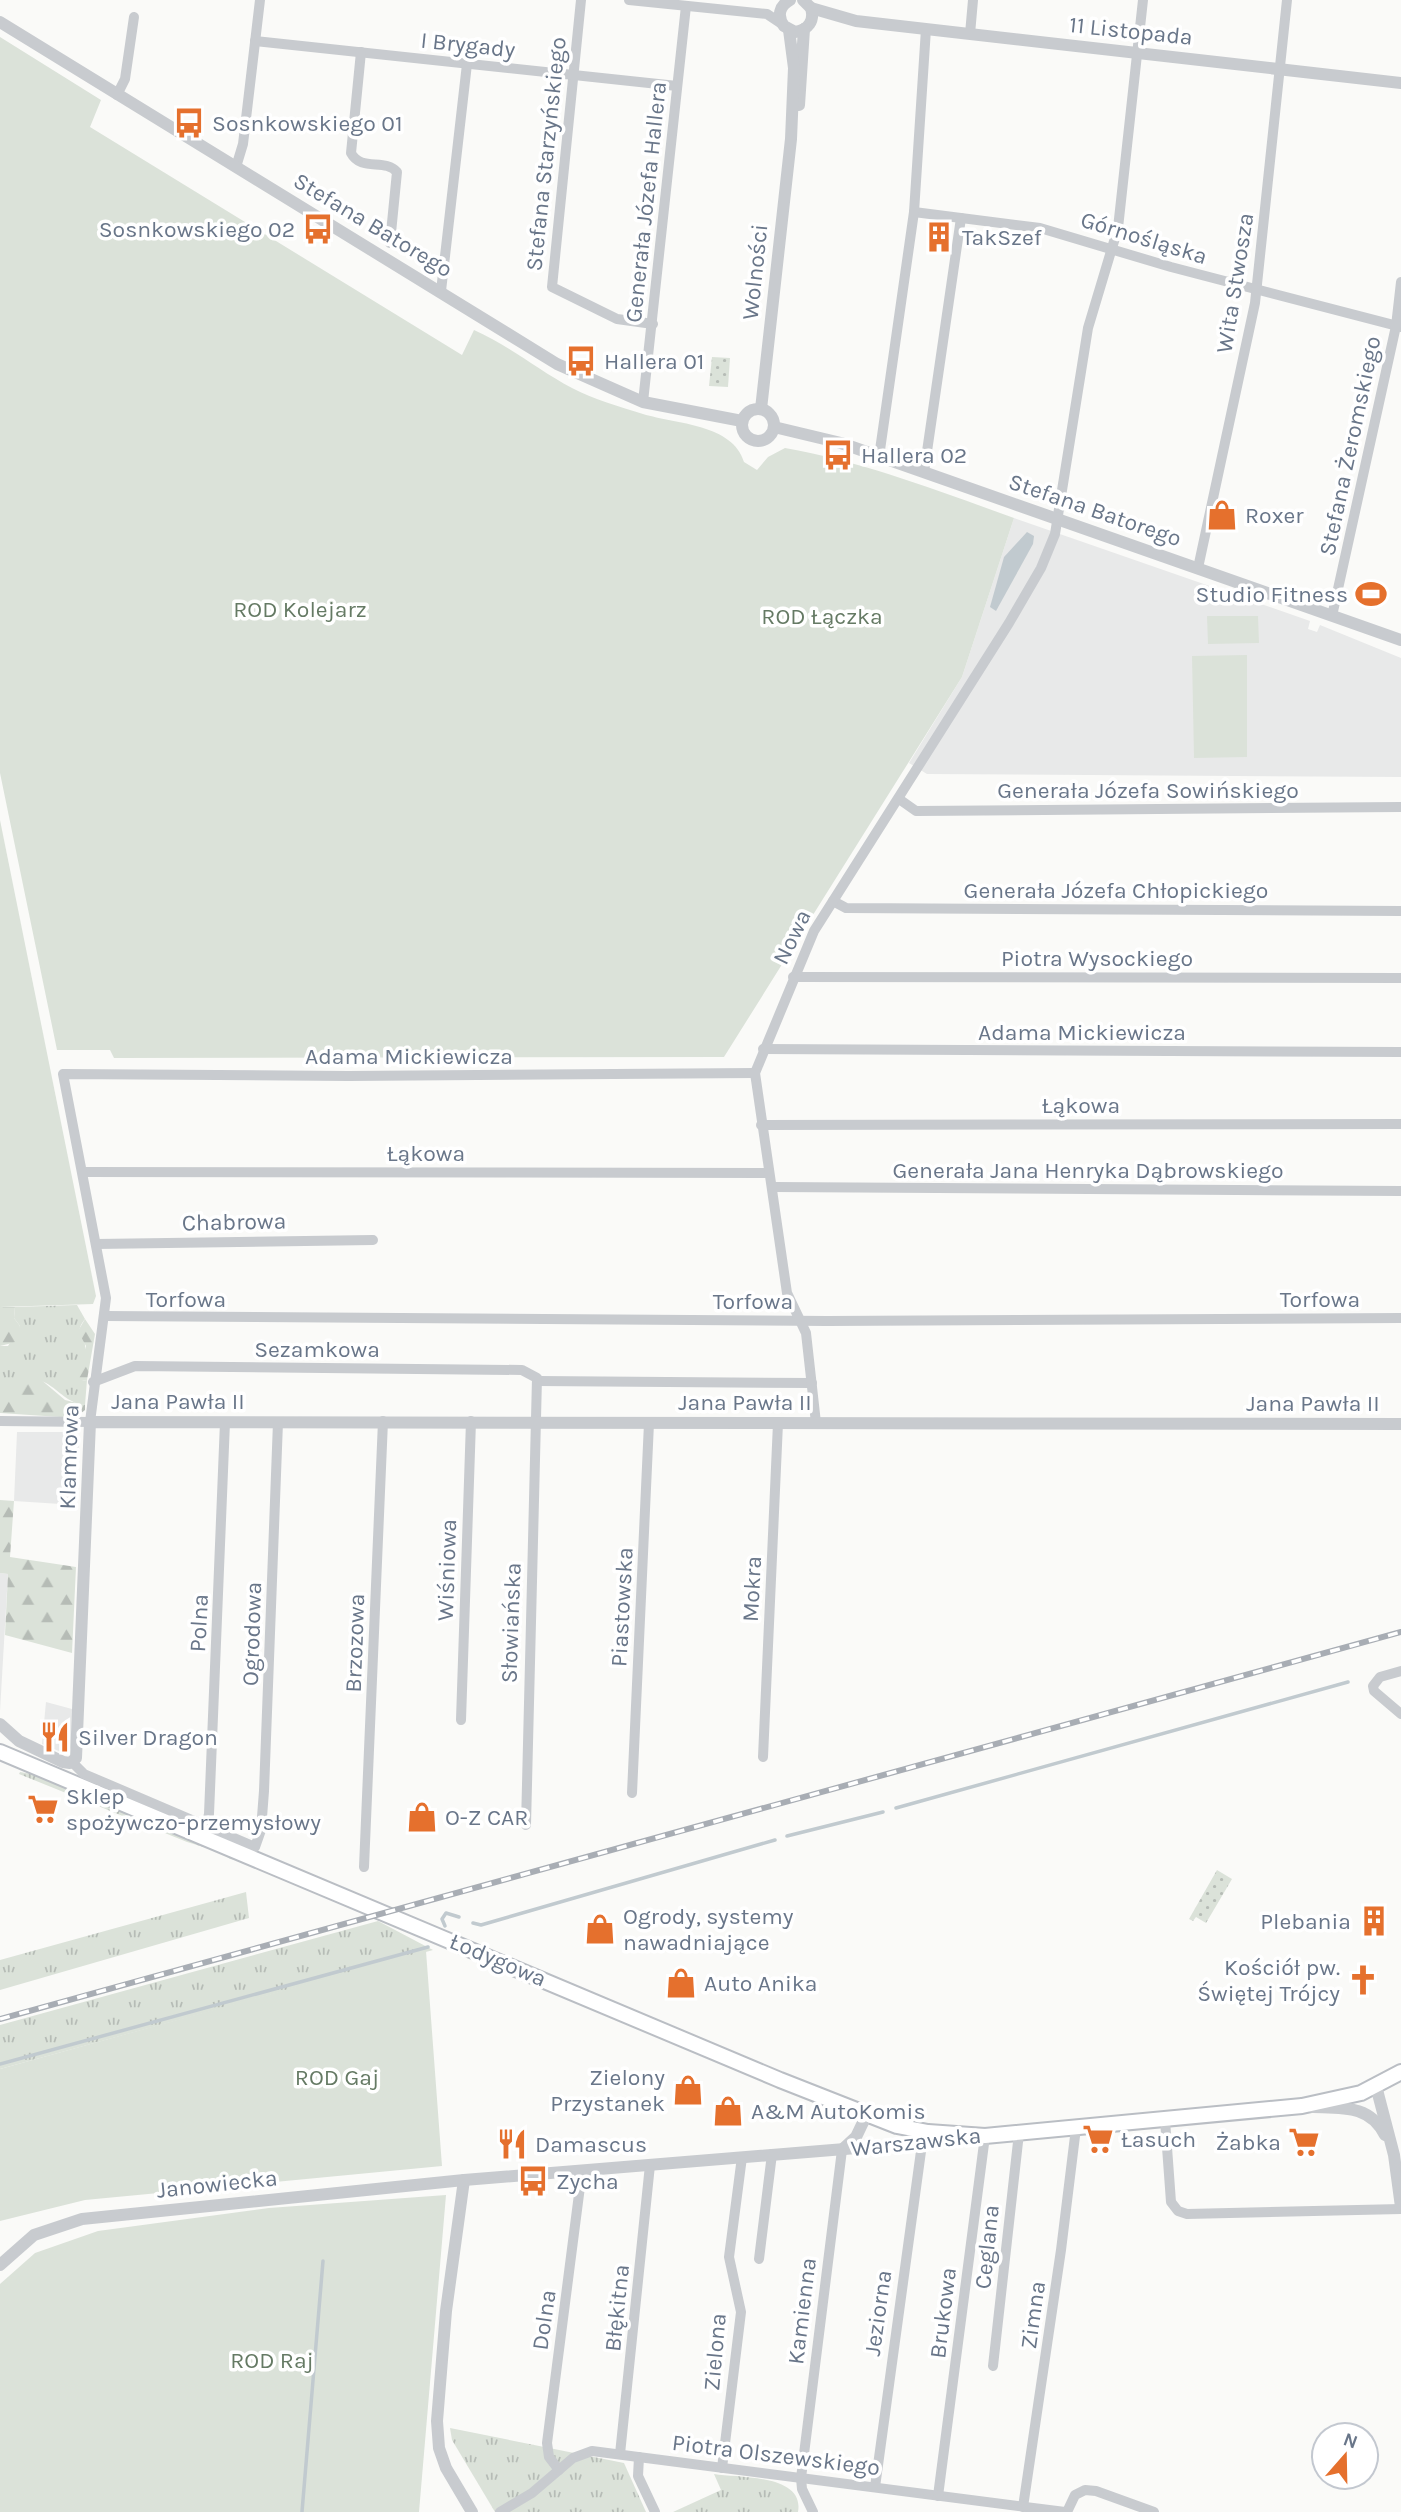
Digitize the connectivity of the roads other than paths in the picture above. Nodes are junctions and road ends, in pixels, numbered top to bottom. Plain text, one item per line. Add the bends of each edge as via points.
1 (260, 0) edge
2 (581, 0) edge
3 (629, 0) edge
4 (973, 0) edge
5 (1143, 0) edge
6 (1287, 0) edge
7 (786, 2) edge
8 (807, 3) edge
9 (686, 6) junction
10 (766, 14) junction
11 (134, 17) dead end
12 (856, 21) junction
13 (0, 22) edge
14 (786, 27) junction
15 (807, 27) junction
16 (926, 29) junction
17 (970, 34) junction
18 (256, 41) junction
19 (361, 52) junction
20 (1135, 53) junction
21 (467, 65) junction
22 (1279, 69) junction
23 (573, 75) junction
24 (1401, 83) edge
25 (677, 86) junction
26 (117, 95) junction
27 (791, 139) junction
28 (236, 167) junction
29 (915, 212) junction
30 (961, 218) junction
31 (390, 243) dead end
32 (1111, 248) junction
33 (1401, 282) edge
34 (1258, 289) junction
35 (442, 291) junction
36 (653, 324) junction
37 (1399, 327) edge
38 (643, 402) junction
39 (761, 409) junction
40 (742, 421) junction
41 (774, 427) junction
42 (880, 457) junction
43 (924, 472) junction
44 (1057, 518) junction
45 (1198, 568) junction
46 (1332, 616) junction
47 (1401, 640) edge
48 (899, 799) junction
49 (1401, 807) edge
50 (832, 901) junction
51 (1401, 911) edge
52 (793, 978) junction
53 (1401, 978) edge
54 (763, 1049) junction
55 (1401, 1052) edge
56 (755, 1073) junction
57 (63, 1074) joint
58 (1401, 1124) edge
59 (761, 1125) junction
60 (83, 1172) junction
61 (769, 1173) junction
62 (774, 1187) junction
63 (1401, 1191) edge
64 (373, 1240) dead end
65 (96, 1244) junction
66 (105, 1316) junction
67 (1401, 1318) edge
68 (800, 1320) junction
69 (538, 1381) junction
70 (93, 1382) junction
71 (812, 1383) junction
72 (0, 1421) edge
73 (383, 1421) junction
74 (471, 1421) junction
75 (90, 1422) junction
76 (225, 1422) junction
77 (278, 1422) junction
78 (537, 1422) junction
79 (649, 1423) junction
80 (778, 1423) junction
81 (816, 1423) junction
82 (1401, 1424) edge
83 (1401, 1671) edge
84 (1401, 1714) edge
85 (461, 1720) dead end
86 (0, 1724) edge
87 (0, 1745) edge
88 (0, 1752) edge
89 (763, 1757) dead end
90 (18, 1758) junction
91 (72, 1762) junction
92 (632, 1793) dead end
93 (526, 1825) dead end
94 (206, 1826) junction
95 (364, 1867) dead end
96 (1401, 2072) edge
97 (1376, 2086) junction
98 (1303, 2106) junction
99 (867, 2114) junction
100 (1165, 2120) junction
101 (1076, 2128) junction
102 (1019, 2133) junction
103 (985, 2136) junction
104 (922, 2144) junction
105 (842, 2150) junction
106 (772, 2154) junction
107 (1394, 2155) junction
108 (742, 2157) junction
109 (650, 2165) junction
110 (582, 2171) junction
111 (458, 2181) junction
112 (1401, 2208) edge
113 (759, 2259) dead end
114 (0, 2265) edge
115 (993, 2366) dead end
116 (621, 2454) junction
117 (639, 2457) junction
118 (722, 2468) junction
119 (559, 2470) junction
120 (801, 2478) junction
121 (875, 2487) junction
122 (938, 2496) junction
123 (1023, 2507) junction
124 (472, 2512) edge
125 (500, 2512) edge
126 (655, 2512) edge
127 (813, 2512) edge
128 (1066, 2512) edge
129 (1154, 2512) edge

1 - 18 street
2 - 23 street, Stefana Starzyńskiego
3 - 9 street
4 - 17 street
5 - 20 street, Nowa
6 - 22 street, Wita Stwosza
7 - 10 street
7 - 14 street, Wolności via 780,12
8 - 12 street, 11 Listopada
8 - 15 street, Wolności via 813,17
9 - 10 street
9 - 25 street, Generała Józefa Hallera
10 - 14 street
11 - 26 street via 125,79
12 - 15 street, 11 Listopada
12 - 16 street, 11 Listopada
13 - 26 street, Stefana Batorego
14 - 15 street, 11 Listopada
14 - 27 street, Wolności via 794,68
15 - 27 street, Wolności via 803,81
16 - 17 street, 11 Listopada
16 - 29 street
17 - 20 street, 11 Listopada
18 - 19 street, I Brygady
18 - 28 street
19 - 21 street, I Brygady
19 - 31 street via 351,153 360,163 388,166 397,172
20 - 22 street, 11 Listopada
20 - 32 street, Nowa via 1118,228
21 - 23 street, I Brygady
21 - 35 street
22 - 24 street, 11 Listopada
22 - 34 street, Wita Stwosza
23 - 25 street, I Brygady
23 - 36 street, Stefana Starzyńskiego via 552,288 617,319
25 - 36 street, Generała Józefa Hallera
26 - 28 street, Stefana Batorego
27 - 39 street, Wolności
28 - 35 street, Stefana Batorego
29 - 30 street, Górnośląska
29 - 42 street
30 - 32 street, Górnośląska via 1040,228
30 - 43 street
32 - 34 street, Górnośląska
32 - 44 street, Nowa via 1088,328
33 - 37 street, Stefana Żeromskiego
34 - 37 street, Górnośląska
34 - 45 street, Wita Stwosza
35 - 38 street, Stefana Batorego via 565,369
36 - 38 street, Generała Józefa Hallera
37 - 46 street, Stefana Żeromskiego
38 - 40 street, Stefana Batorego
39 - 40 street via 749,411
39 - 41 street via 771,415
40 - 41 street via 743,432 752,440 764,439
41 - 42 street, Stefana Batorego
42 - 43 street, Stefana Batorego
43 - 44 street, Stefana Batorego
44 - 45 street, Stefana Batorego
44 - 48 street, Nowa via 1055,534 1032,585
45 - 46 street, Stefana Batorego
46 - 47 street, Stefana Batorego
48 - 49 street, Generała Józefa Sowińskiego via 916,811
48 - 50 street, Nowa
50 - 51 street, Generała Józefa Chłopickiego via 846,908
50 - 52 street, Nowa
52 - 53 street, Piotra Wysockiego
52 - 54 street, Nowa
54 - 55 street, Adama Mickiewicza
54 - 56 street, Nowa
56 - 57 street, Adama Mickiewicza
56 - 59 street, Nowa
57 - 60 street, Klamrowa
58 - 59 street, Łąkowa
59 - 61 street, Nowa
60 - 61 street, Łąkowa
60 - 65 street, Klamrowa
61 - 62 street, Nowa
62 - 63 street, Generała Jana Henryka Dąbrowskiego
62 - 68 street, Nowa via 787,1293
64 - 65 street, Chabrowa
65 - 66 street, Klamrowa
66 - 68 street, Torfowa
66 - 70 street, Klamrowa
67 - 68 street, Torfowa
68 - 71 street, Nowa
69 - 70 street, Sezamkowa via 522,1370 135,1366
69 - 71 street, Sezamkowa
69 - 78 street
70 - 75 street, Klamrowa
71 - 81 street, Nowa
72 - 75 street
73 - 74 street, Jana Pawła II
73 - 77 street, Jana Pawła II
73 - 95 street, Brzozowa
74 - 78 street, Jana Pawła II
74 - 85 street, Wiśniowa
75 - 76 street, Jana Pawła II
75 - 91 street, Klamrowa via 77,1752
76 - 77 street, Jana Pawła II
76 - 94 street, Polna
77 - 94 street, Ogrodowa via 261,1830 255,1847
78 - 79 street, Jana Pawła II
78 - 93 street, Słowiańska
79 - 80 street, Jana Pawła II
79 - 92 street, Piastowska
80 - 81 street, Jana Pawła II
80 - 89 street, Mokra
81 - 82 street, Jana Pawła II
83 - 84 street via 1374,1682 1374,1691
86 - 91 street via 27,1746
87 - 90 main road, Łodygowa
88 - 90 main road, Łodygowa
90 - 99 main road, Łodygowa
91 - 94 street via 84,1774
96 - 97 main road, Warszawska
97 - 98 main road, Warszawska
97 - 107 street
98 - 100 main road, Warszawska
98 - 107 street via 1362,2111 1379,2124
99 - 103 main road, Łodygowa via 928,2132
99 - 105 street via 856,2137
100 - 101 main road, Warszawska
100 - 112 street via 1171,2202 1178,2211
101 - 102 main road, Warszawska
101 - 123 street, Zimna
102 - 103 main road, Warszawska
102 - 115 street, Ceglana
103 - 104 street, Warszawska
103 - 122 street, Brukowa
104 - 105 street, Warszawska
104 - 121 street, Jeziorna
105 - 106 street, Warszawska
105 - 120 street, Kamienna
106 - 108 street, Warszawska
106 - 113 street
107 - 112 street
108 - 109 street, Warszawska
108 - 118 street, Zielona via 729,2257 741,2312
109 - 110 street, Warszawska
109 - 116 street, Błękitna
110 - 111 street, Warszawska
110 - 119 street, Dolna via 547,2443 548,2457
111 - 114 street, Janowiecka via 82,2219 34,2235
111 - 124 street via 437,2421 446,2468
116 - 117 street, Piotra Olszewskiego
116 - 119 street, Piotra Olszewskiego via 586,2452
117 - 118 street, Piotra Olszewskiego
117 - 126 street via 638,2476
118 - 120 street, Piotra Olszewskiego
119 - 125 street, Piotra Olszewskiego
120 - 121 street, Piotra Olszewskiego
120 - 127 street
121 - 122 street, Piotra Olszewskiego
122 - 123 street, Piotra Olszewskiego
123 - 128 street, Piotra Olszewskiego
128 - 129 street, Piotra Olszewskiego via 1080,2491 1097,2491

